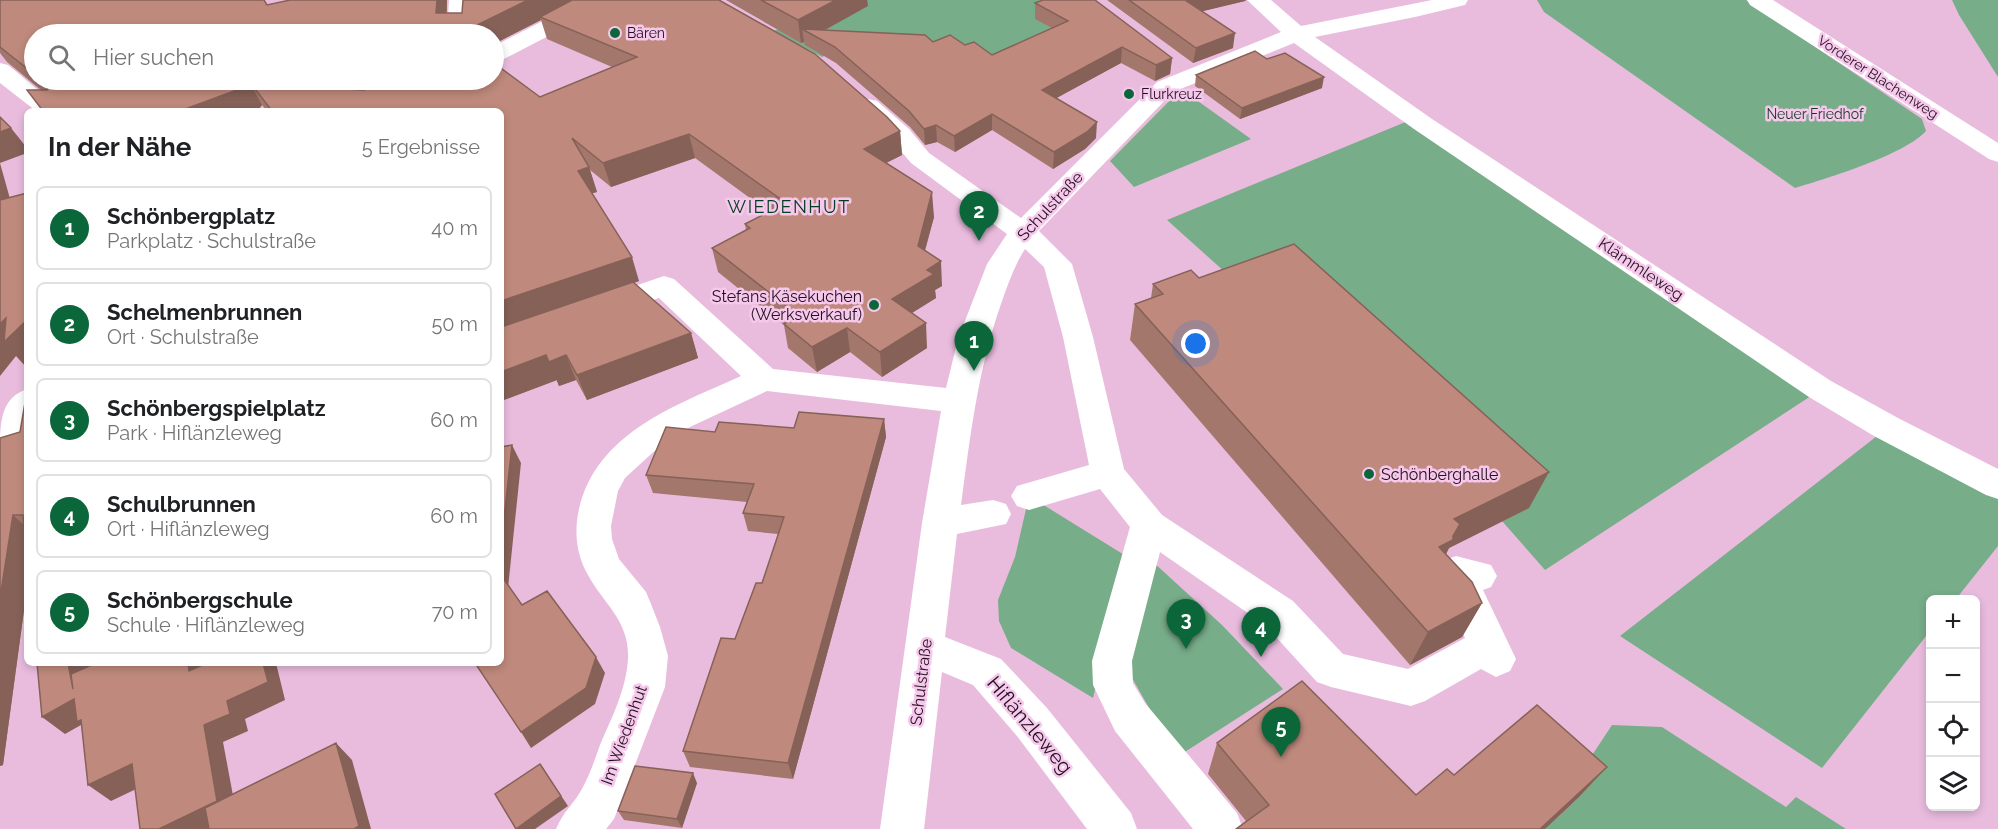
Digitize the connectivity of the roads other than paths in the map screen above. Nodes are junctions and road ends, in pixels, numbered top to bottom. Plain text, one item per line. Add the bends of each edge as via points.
1 (460, 0) edge
2 (600, 0) edge
3 (1258, 0) edge
4 (1457, 0) edge
5 (1758, 0) edge
6 (1416, 4) edge
7 (459, 24) edge
8 (1296, 34) junction
9 (504, 50) edge
10 (0, 70) edge
11 (851, 91) edge
12 (48, 108) edge
13 (1998, 154) edge
14 (1023, 232) junction
15 (577, 316) edge
16 (764, 379) junction
17 (959, 401) junction
18 (24, 405) edge
19 (0, 438) edge
20 (1108, 473) junction
21 (1998, 485) edge
22 (1029, 496) dead end
23 (993, 514) dead end
24 (940, 523) junction
25 (1149, 525) junction
26 (1478, 576) dead end
27 (925, 647) junction
28 (578, 829) edge
29 (902, 829) edge
30 (1115, 829) edge
31 (1221, 829) edge

1 - 7 street
2 - 9 street
3 - 8 street, Klämmleweg
4 - 6 street, Schulstraße
5 - 13 street, Vorderer Blachenweg
6 - 8 street, Schulstraße
8 - 14 street, Schulstraße via 1181,68
8 - 21 street, Klämmleweg via 1423,124 1820,389
10 - 12 street
11 - 14 street via 900,134 920,158
14 - 17 street, Schulstraße via 1001,264 973,339
14 - 20 street via 1058,264
15 - 16 street via 664,286
16 - 17 street
16 - 28 street, Im Wiedenhut via 680,417 649,436 613,469 601,490 594,539 602,566 632,604 648,656 645,687 598,804
17 - 24 street, Schulstraße
18 - 19 street
20 - 22 street
20 - 25 street
23 - 24 street
24 - 27 street, Schulstraße
25 - 26 street via 1279,613 1331,669 1411,688 1492,652 1456,572
25 - 31 street via 1112,661 1113,685 1130,717
27 - 29 street, Schulstraße
27 - 30 street, Hiflänzleweg via 987,672 1032,722

